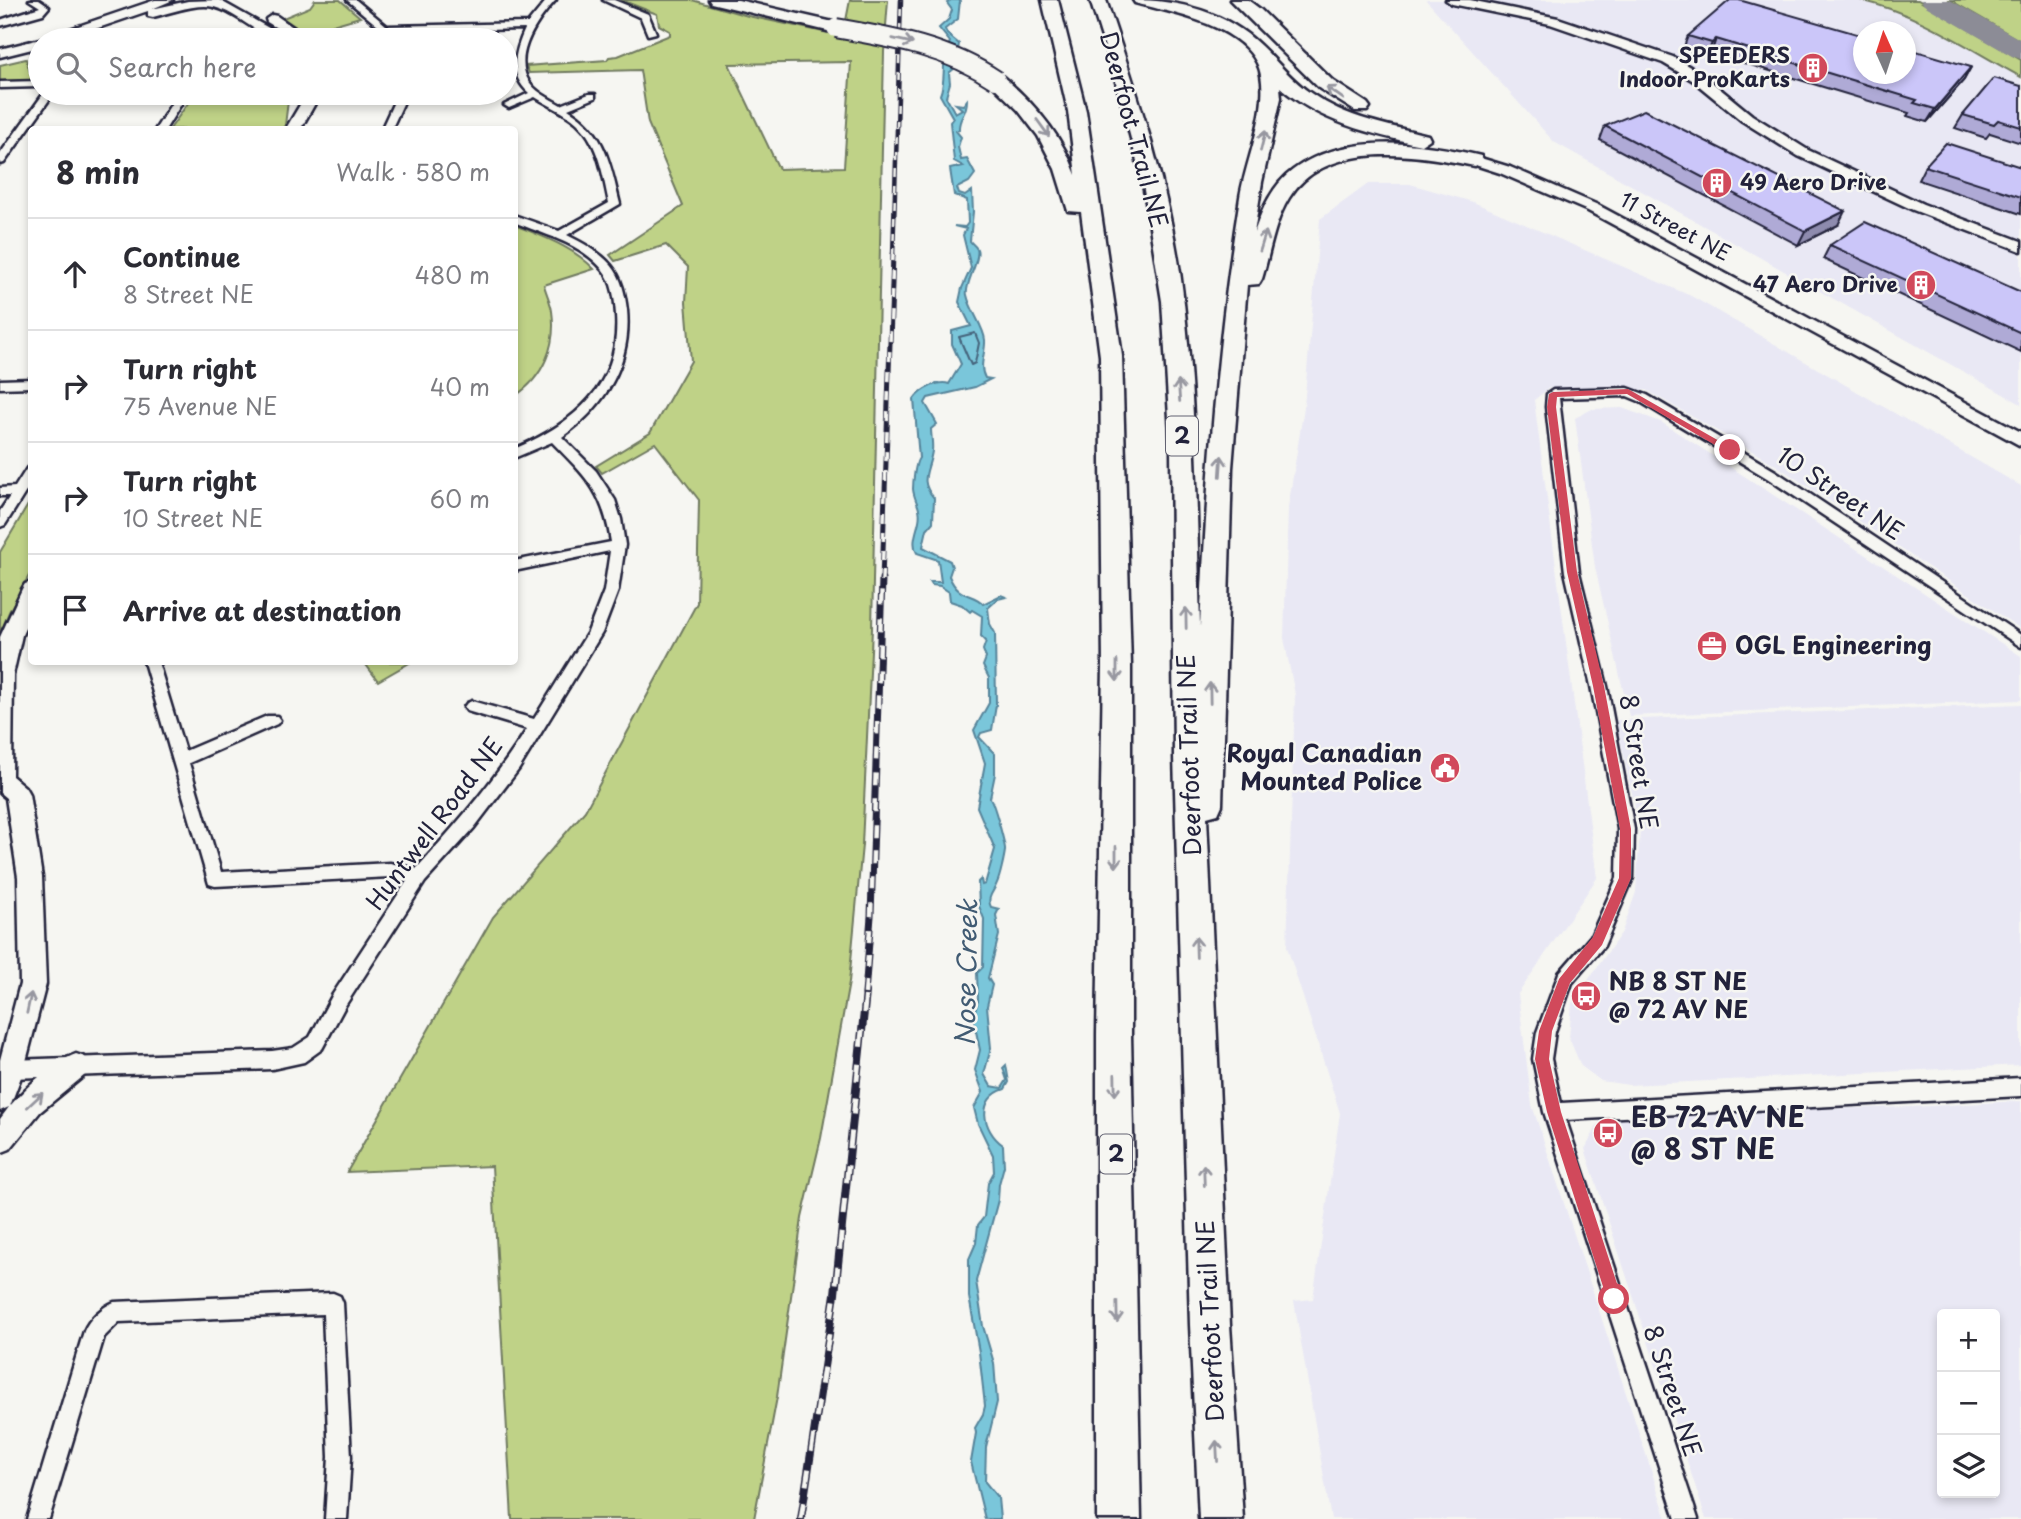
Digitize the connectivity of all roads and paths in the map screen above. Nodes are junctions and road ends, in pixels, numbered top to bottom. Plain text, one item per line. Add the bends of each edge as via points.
1 (33, 0) edge
2 (167, 0) edge
3 (187, 0) edge
4 (351, 0) edge
5 (552, 0) edge
6 (607, 0) edge
7 (717, 0) edge
8 (1050, 0) edge
9 (1098, 0) edge
10 (1141, 0) edge
11 (1238, 0) edge
12 (1452, 0) edge
13 (212, 1) edge
14 (237, 1) edge
15 (147, 15) junction
16 (0, 23) edge
17 (530, 26) junction
18 (86, 28) edge
19 (110, 28) edge
20 (261, 28) edge
21 (289, 28) edge
22 (384, 28) edge
23 (433, 28) edge
24 (651, 33) dead end
25 (28, 46) edge
26 (0, 53) edge
27 (28, 54) edge
28 (518, 58) joint
29 (1264, 59) junction
30 (0, 61) edge
31 (28, 84) edge
32 (0, 85) edge
33 (535, 94) junction
34 (592, 96) dead end
35 (518, 101) edge
36 (39, 105) edge
37 (176, 105) edge
38 (296, 105) edge
39 (308, 105) edge
40 (397, 105) edge
41 (561, 108) junction
42 (162, 126) edge
43 (294, 126) edge
44 (295, 126) edge
45 (388, 126) edge
46 (3, 149) edge
47 (1470, 154) junction
48 (0, 160) edge
49 (518, 220) edge
50 (559, 235) junction
51 (2021, 246) edge
52 (1230, 354) junction
53 (28, 383) edge
54 (0, 384) edge
55 (1922, 384) junction
56 (1553, 394) joint
57 (2021, 428) edge
58 (554, 436) junction
59 (2021, 440) edge
60 (518, 452) edge
61 (28, 477) edge
62 (19, 491) junction
63 (0, 492) edge
64 (0, 522) edge
65 (1115, 529) junction
66 (618, 545) junction
67 (518, 565) edge
68 (28, 598) edge
69 (2021, 642) edge
70 (152, 665) edge
71 (472, 707) dead end
72 (272, 720) dead end
73 (538, 726) junction
74 (179, 760) junction
75 (0, 782) edge
76 (419, 877) junction
77 (1193, 883) junction
78 (76, 1066) junction
79 (6, 1069) edge
80 (2021, 1087) edge
81 (0, 1098) edge
82 (1554, 1112) junction
83 (0, 1140) edge
84 (38, 1519) edge
85 (336, 1519) edge
86 (1119, 1519) edge
87 (1221, 1519) edge
88 (1687, 1519) edge

1 - 16 street via 44,7 40,12
2 - 18 street
3 - 15 street
4 - 22 street
5 - 17 street
6 - 24 street via 645,16
7 -> 65 highway, bridge via 938,50 996,80 1044,128 1068,177 1078,223 1103,488
8 - 65 highway, Deerfoot Trail NE / 2 via 1077,111 1109,343
77 -> 9 highway, Deerfoot Trail NE / 2 via 1183,451 1173,301 1153,184
10 - 29 highway via 1216,22
47 -> 11 highway via 1329,90
12 - 51 street via 1553,21 1668,60 1803,153 1918,207
13 - 15 street
13 - 20 street
14 - 21 street
15 - 19 street
17 - 23 street
17 - 28 street
25 - 26 street
27 - 30 street
28 - 33 street via 519,75
29 - 47 highway via 1292,89 1315,104
52 -> 29 highway via 1248,207 1272,98
31 - 32 street
33 - 35 street
33 - 41 street
34 - 41 street
36 - 46 street
37 - 42 street
38 - 43 main road
39 - 44 street
40 - 45 street
41 - 50 street via 591,132 615,204
46 - 48 street
52 -> 47 highway via 1281,193 1294,179 1330,159 1368,151
47 - 55 street, 11 Street NE via 1593,208
49 - 50 street
50 - 58 street via 610,271 623,316 622,351 613,375 576,419
77 -> 52 highway via 1206,826 1220,468
53 - 54 street
55 - 57 street, 11 Street NE via 1956,393
55 - 59 street, 11 Street NE
56 - 69 street, 10 Street NE via 1628,392 1772,475
56 - 82 street, 8 Street NE via 1572,572 1626,829 1625,878 1598,941 1565,979 1546,1031 1542,1059
58 - 60 street
58 - 66 street, Huntwell Road NE via 591,474 608,500
61 - 62 street
62 - 63 street
62 - 64 street
65 -> 86 highway, Deerfoot Trail NE / 2
66 - 67 street
66 - 73 street, Huntwell Road NE via 611,591 595,632
68 - 75 street via 11,635 2,675
70 - 74 street
71 - 73 street
72 - 74 street
73 - 76 street, Huntwell Road NE via 468,823
74 - 76 street via 215,879 390,870
79 -> 75 street via 33,984 30,881 18,794
76 - 78 street, Huntwell Road NE via 316,1043 297,1056
87 -> 77 highway, Deerfoot Trail NE / 2
78 - 79 street, Huntwell Road NE
83 -> 78 street via 30,1103
79 - 81 street
80 - 82 street
82 - 88 street, 8 Street NE
84 - 85 street via 95,1331 114,1312 333,1303 340,1457

